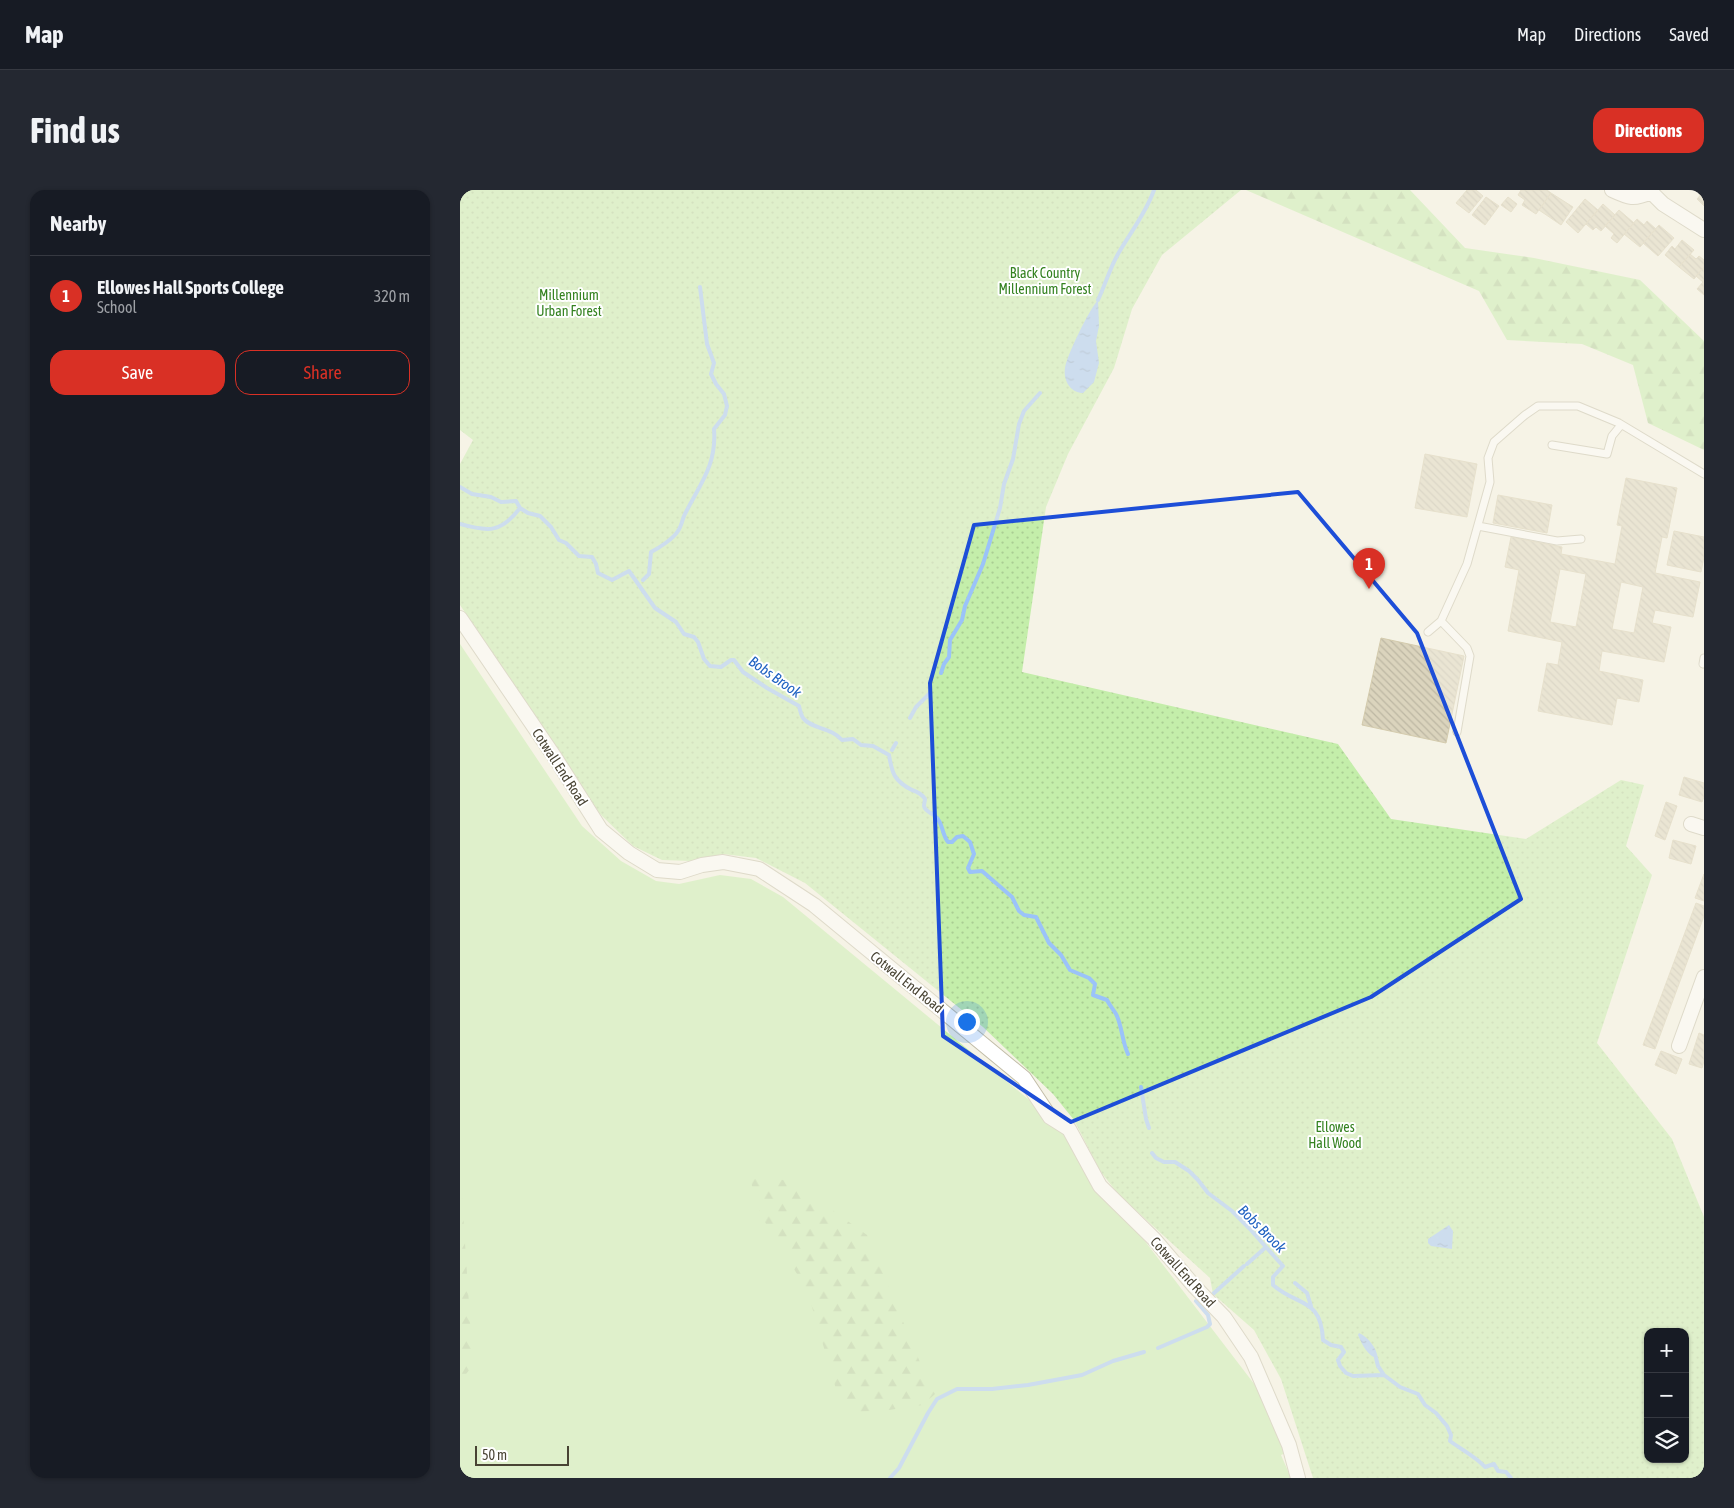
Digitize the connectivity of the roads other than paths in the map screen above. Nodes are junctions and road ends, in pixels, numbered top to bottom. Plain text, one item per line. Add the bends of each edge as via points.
1 (1612, 190) edge
2 (1651, 191) edge
3 (1704, 230) edge
4 (1621, 425) junction
5 (1552, 445) dead end
6 (1704, 474) edge
7 (1478, 526) junction
8 (1581, 539) dead end
9 (460, 618) edge
10 (1441, 621) junction
11 (1428, 632) dead end
12 (1457, 732) dead end
13 (1704, 978) edge
14 (1678, 1046) dead end
15 (1298, 1478) edge

1 - 2 street via 1637,198
2 - 3 street via 1663,204
4 - 5 lane via 1612,436 1607,454
4 - 6 lane
4 - 7 lane via 1578,406 1538,406 1525,415 1494,442 1488,458 1490,482
7 - 8 lane via 1557,541
7 - 10 lane via 1467,564
9 - 15 street, Cotwall End Road via 601,830 629,853 657,870 680,872 723,862 759,869 814,904 1024,1078 1050,1117 1069,1129 1100,1186 1154,1239 1224,1317 1251,1358 1289,1445
10 - 11 lane
10 - 12 lane via 1467,648 1470,656
13 - 14 street

